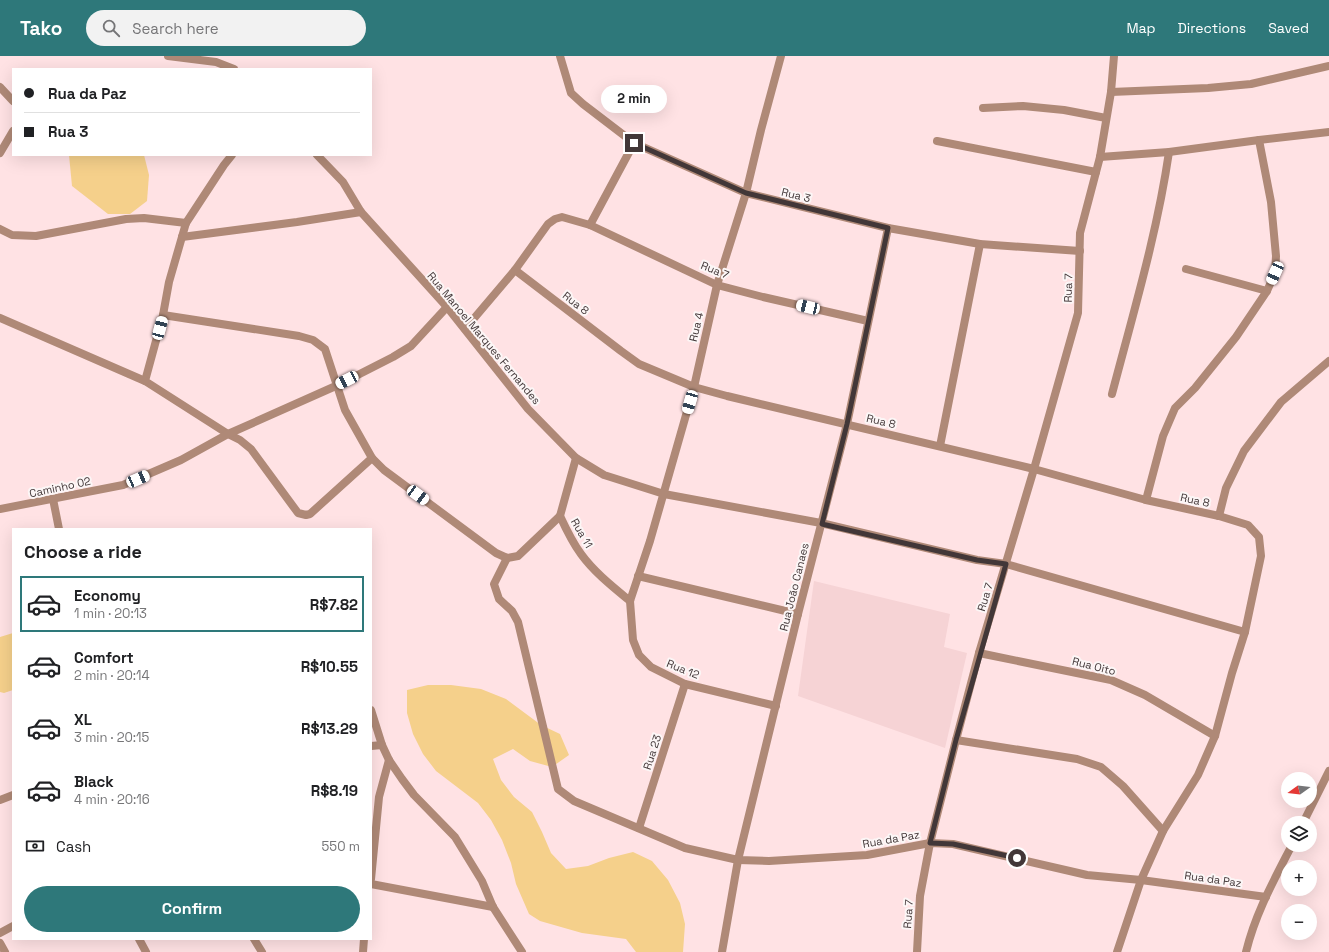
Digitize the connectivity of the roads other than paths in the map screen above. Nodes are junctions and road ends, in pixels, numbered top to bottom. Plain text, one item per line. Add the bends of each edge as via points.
1 (168, 56) edge
2 (560, 56) edge
3 (781, 56) edge
4 (1114, 56) edge
5 (1329, 66) edge
6 (231, 68) edge
7 (0, 87) edge
8 (1111, 92) junction
9 (12, 99) edge
10 (983, 108) dead end
11 (1106, 118) junction
12 (1329, 132) edge
13 (12, 133) edge
14 (1259, 140) junction
15 (937, 141) dead end
16 (634, 143) junction
17 (0, 152) edge
18 (1169, 152) junction
19 (231, 156) edge
20 (318, 156) edge
21 (1100, 157) junction
22 (1096, 172) junction
23 (746, 193) junction
24 (361, 212) junction
25 (186, 223) junction
26 (590, 225) junction
27 (888, 228) junction
28 (0, 229) edge
29 (182, 237) junction
30 (980, 244) junction
31 (1080, 251) junction
32 (1186, 269) dead end
33 (515, 270) junction
34 (717, 285) junction
35 (1267, 290) junction
36 (447, 307) junction
37 (163, 315) junction
38 (0, 318) edge
39 (868, 321) junction
40 (465, 328) junction
41 (1329, 361) edge
42 (145, 381) junction
43 (338, 385) junction
44 (694, 387) junction
45 (1112, 394) dead end
46 (847, 424) junction
47 (228, 434) junction
48 (940, 446) junction
49 (372, 458) junction
50 (576, 458) junction
51 (1034, 469) junction
52 (664, 494) junction
53 (52, 499) junction
54 (1146, 500) junction
55 (0, 509) edge
56 (560, 516) junction
57 (1219, 516) junction
58 (822, 524) junction
59 (59, 528) edge
60 (507, 558) junction
61 (1006, 564) junction
62 (638, 576) junction
63 (630, 602) junction
64 (798, 614) junction
65 (1245, 632) junction
66 (980, 653) junction
67 (685, 684) junction
68 (776, 706) junction
69 (372, 713) edge
70 (1215, 736) junction
71 (956, 740) junction
72 (382, 745) junction
73 (372, 746) edge
74 (389, 760) junction
75 (1329, 771) edge
76 (12, 795) edge
77 (0, 800) edge
78 (1306, 816) edge
79 (640, 828) junction
80 (1163, 831) junction
81 (930, 843) junction
82 (1288, 852) edge
83 (738, 860) junction
84 (372, 869) edge
85 (1141, 880) junction
86 (372, 884) edge
87 (1266, 897) junction
88 (493, 907) junction
89 (12, 927) edge
90 (0, 933) edge
91 (140, 940) edge
92 (255, 940) edge
93 (364, 940) edge
94 (0, 943) edge
95 (5, 952) edge
96 (146, 952) edge
97 (262, 952) edge
98 (362, 952) edge
99 (522, 952) edge
100 (722, 952) edge
101 (916, 952) edge
102 (1118, 952) edge
103 (1246, 952) edge

1 - 6 street via 216,62
2 - 16 street, Rua 3 via 571,93
3 - 23 street, Rua 4
4 - 8 street, Rua 7
5 - 8 street via 1251,84
7 - 9 street
8 - 11 street, Rua 7
10 - 11 street via 1022,106
11 - 21 street, Rua 7
12 - 14 street
13 - 17 street
14 - 18 street
14 - 35 street via 1271,202 1276,256 1275,273
15 - 22 street
16 - 23 street, Rua 3
16 - 26 street
18 - 21 street
18 - 45 street via 1151,245
19 - 25 street
20 - 24 street, Rua Manoel Marques Fernandes via 343,182
21 - 22 street, Rua 7
22 - 31 street, Rua 7 via 1080,233
23 - 27 street, Rua 3
23 - 34 street, Rua 4
24 - 29 street
24 - 36 street, Rua Manoel Marques Fernandes
25 - 28 street via 144,218 126,219 36,236 12,235
25 - 29 street
26 - 33 street, Rua 7 via 562,217 555,219 548,224
26 - 34 street, Rua 7
27 - 30 street, Rua 3
27 - 39 street, Rua João Canaes
29 - 37 street
30 - 31 street, Rua 3
30 - 48 street
31 - 51 street, Rua 7 via 1078,313
32 - 35 street
33 - 40 street
33 - 44 street, Rua 8 via 640,364
34 - 39 street, Rua 7
34 - 44 street, Rua 4
35 - 54 street via 1236,337 1196,388 1176,408 1163,436
36 - 40 street, Rua Manoel Marques Fernandes
36 - 43 street, Caminho 02 via 411,346
37 - 42 street
37 - 43 street via 313,340 325,349
38 - 42 street
39 - 46 street, Rua João Canaes
40 - 50 street, Rua Manoel Marques Fernandes via 528,409
41 - 57 street via 1282,402 1244,451 1226,488
42 - 47 street
43 - 47 street, Caminho 02
43 - 49 street via 345,410
44 - 46 street, Rua 8
44 - 52 street, Rua 4
46 - 48 street, Rua 8
46 - 58 street, Rua João Canaes
47 - 49 street via 251,449 302,515 310,514
47 - 53 street, Caminho 02 via 181,460 124,485
48 - 51 street, Rua 8
49 - 60 street via 384,470 472,536
50 - 52 street, Rua Manoel Marques Fernandes via 604,475
50 - 56 street, Rua 11
51 - 54 street, Rua 8
51 - 61 street, Rua 7
52 - 58 street, Rua Manoel Marques Fernandes
52 - 62 street, Rua 4
53 - 55 street, Caminho 02
53 - 59 street
54 - 57 street, Rua 8
56 - 60 street via 518,556
56 - 63 street, Rua 11 via 581,555
57 - 65 street, Rua 8 via 1248,525 1259,537 1261,556
58 - 61 street, Rua Manoel Marques Fernandes via 977,560
58 - 64 street, Rua João Canaes
60 - 79 street, Rua da Paz via 494,584 499,599 512,611 518,622 558,789 574,801
61 - 65 street, Rua Manoel Marques Fernandes
61 - 66 street, Rua 7
62 - 63 street, Rua 4
62 - 64 street
63 - 67 street, Rua 12 via 633,640 639,655 651,667
64 - 68 street, Rua João Canaes
65 - 70 street
66 - 70 street, Rua Oito via 1111,680 1145,695
66 - 71 street, Rua 7
67 - 68 street, Rua 12
67 - 79 street, Rua 23
68 - 83 street, Rua João Canaes
69 - 72 street
70 - 80 street via 1198,775
71 - 80 street via 1077,759 1101,767 1123,786
71 - 81 street, Rua 7
72 - 73 street
72 - 74 street
74 - 84 street via 379,797
74 - 88 street via 414,795 455,837 482,881
75 - 78 street
76 - 77 street
79 - 83 street, Rua da Paz via 685,848
80 - 85 street
81 - 83 street, Rua da Paz via 867,855 769,861
81 - 85 street, Rua da Paz via 953,844 1086,875
81 - 101 street, Rua 7 via 920,896
82 - 87 street
83 - 100 street, Rua João Canaes
85 - 87 street, Rua da Paz
85 - 102 street
86 - 88 street
87 - 103 street via 1250,934
88 - 99 street
89 - 90 street
91 - 96 street
92 - 97 street
93 - 98 street
94 - 95 street

